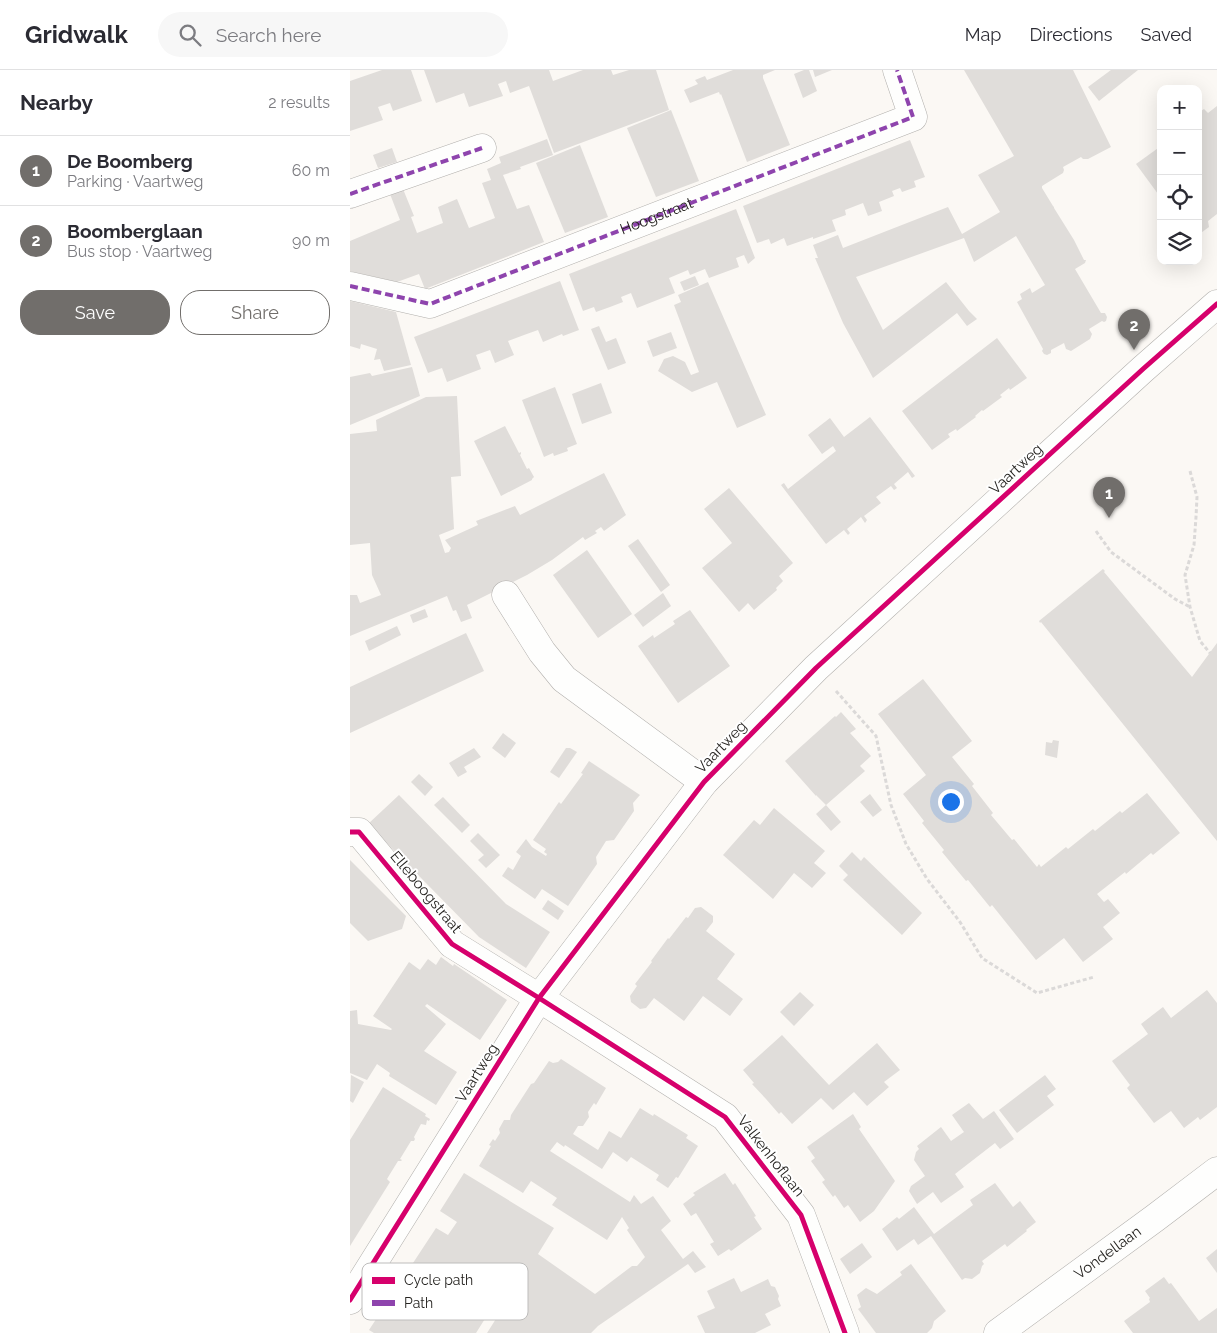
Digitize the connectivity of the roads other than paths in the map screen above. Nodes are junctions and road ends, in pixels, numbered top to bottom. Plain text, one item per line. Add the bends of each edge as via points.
1 (897, 70) edge
2 (482, 148) dead end
3 (350, 194) edge
4 (350, 286) edge
5 (1217, 304) edge
6 (506, 595) dead end
7 (704, 782) junction
8 (350, 832) edge
9 (539, 998) junction
10 (1217, 1171) edge
11 (373, 1263) edge
12 (362, 1281) edge
13 (350, 1300) edge
14 (845, 1333) edge
15 (998, 1333) edge

1 - 4 street, Hoogstraat via 913,117 430,304
2 - 3 street
5 - 7 street, Vaartweg via 816,668
6 - 7 street, Vaartweg via 542,652 564,679
7 - 9 street, Vaartweg
8 - 9 street, Elleboogstraat via 359,832 452,944
9 - 11 street, Vaartweg
9 - 14 street, Valkenhoflaan via 725,1117 800,1215
10 - 15 street, Vondellaan
12 - 13 street, Vaartweg

